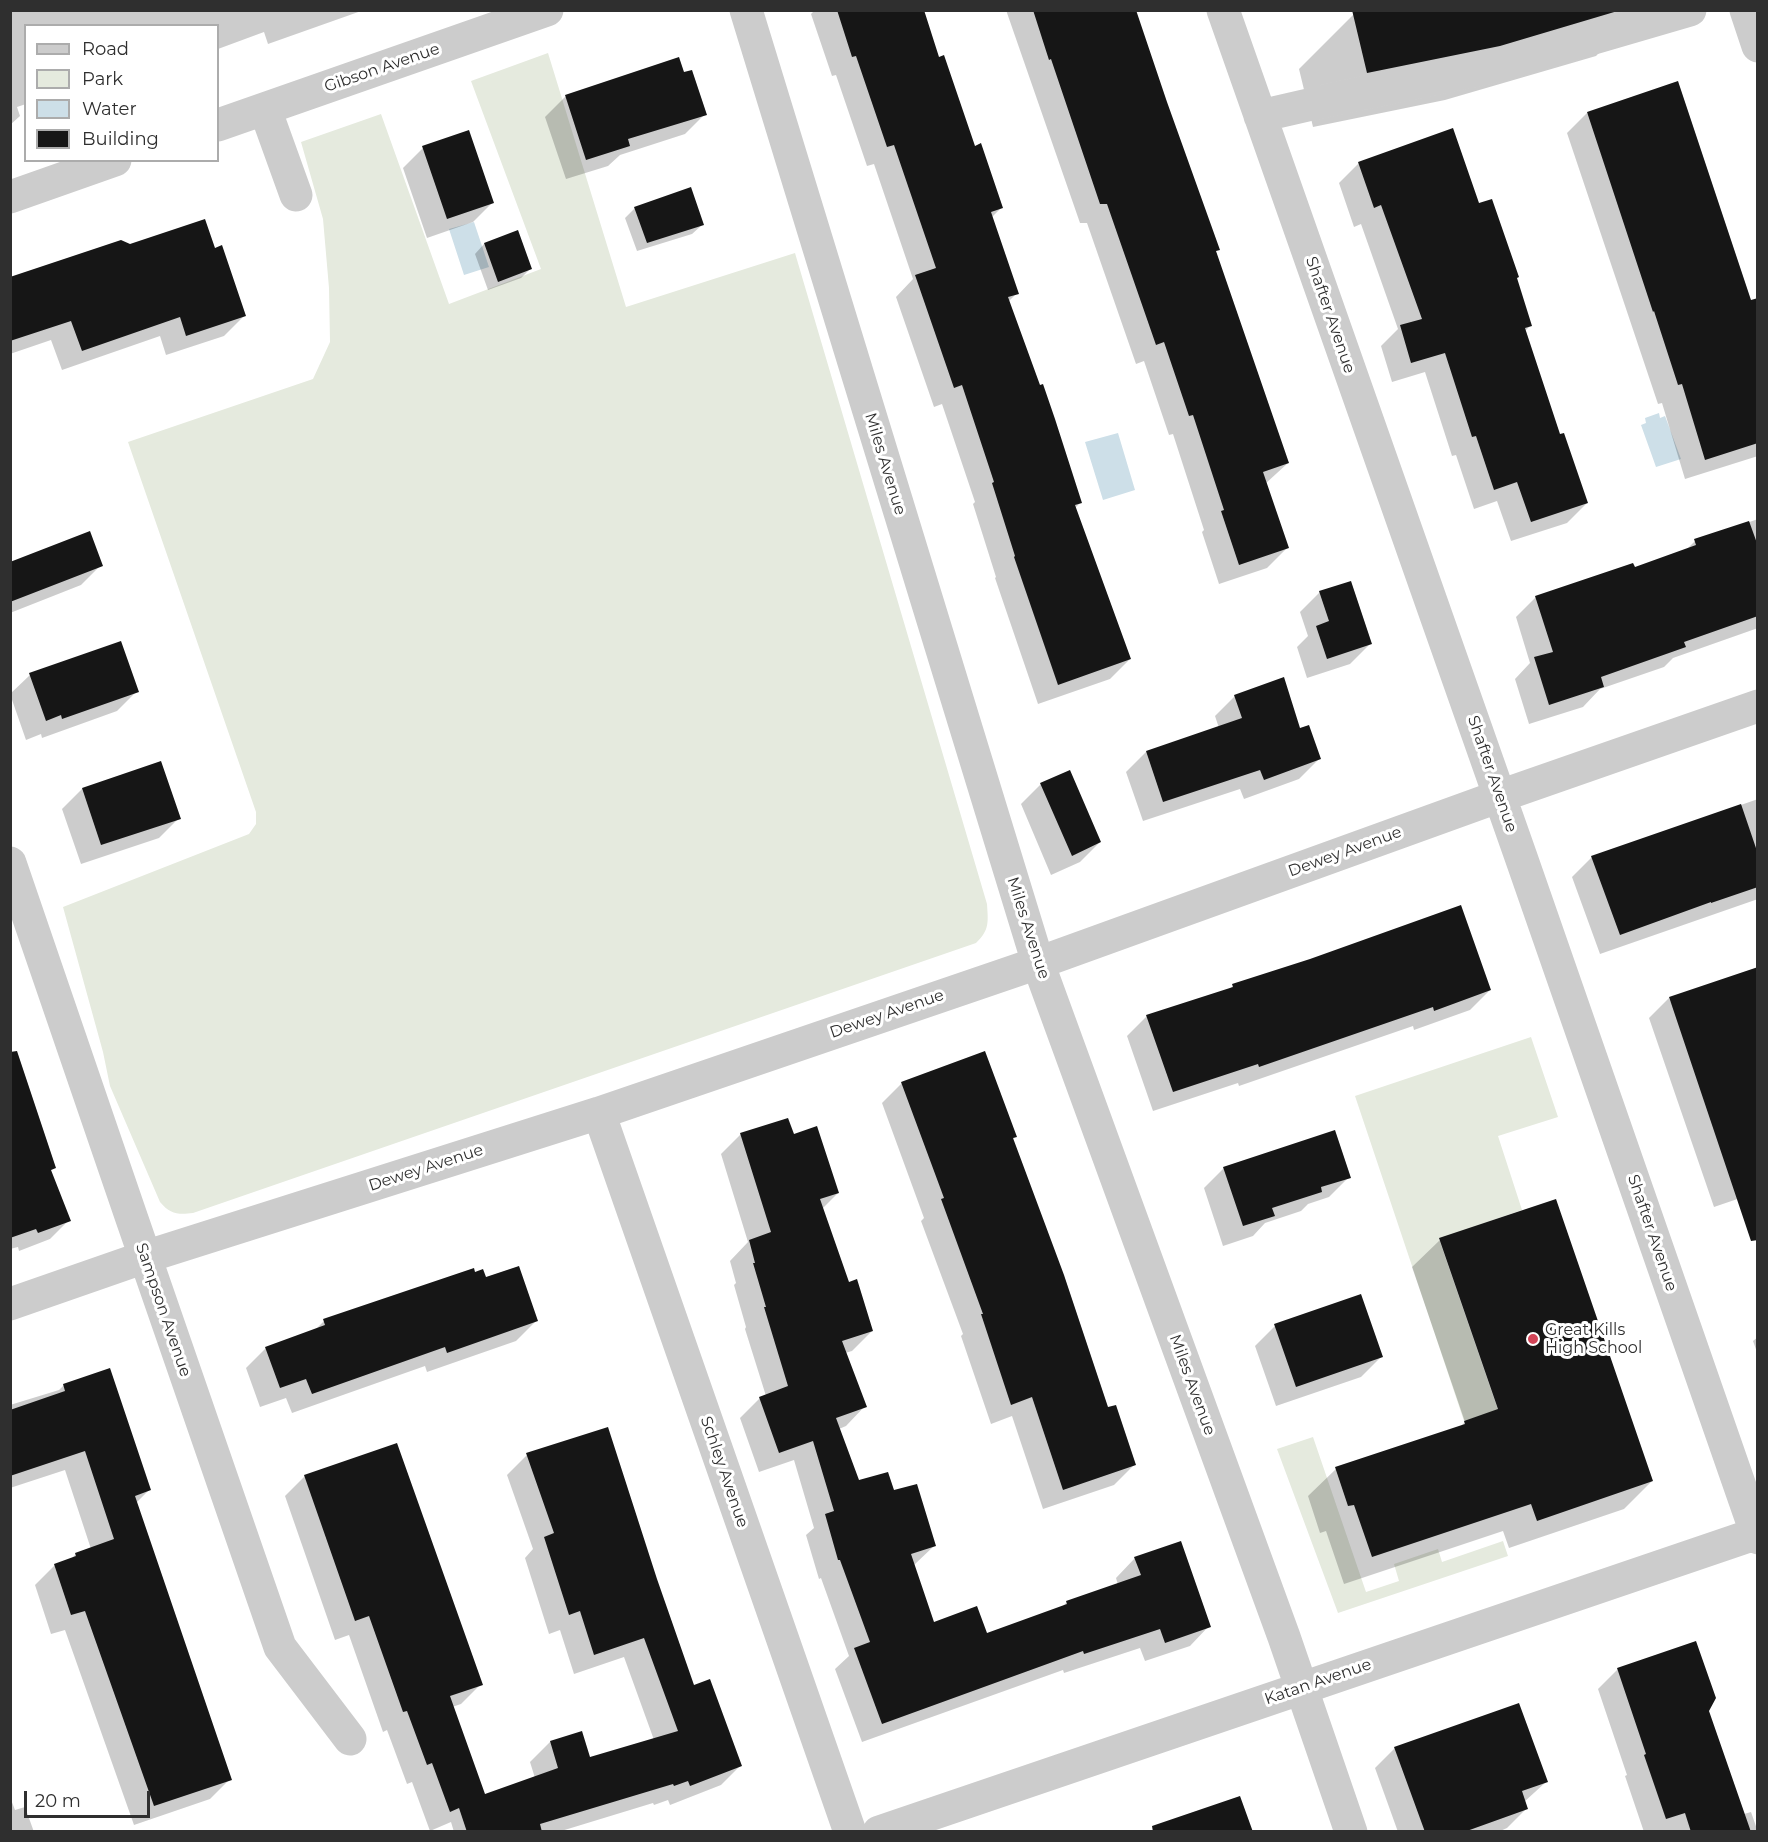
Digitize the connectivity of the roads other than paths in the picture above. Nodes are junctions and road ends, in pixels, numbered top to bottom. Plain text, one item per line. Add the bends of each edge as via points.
1 (547, 10) edge
2 (746, 10) edge
3 (1223, 10) edge
4 (1690, 10) edge
5 (1746, 10) edge
6 (1758, 46) edge
7 (265, 109) junction
8 (1260, 116) junction
9 (219, 125) edge
10 (109, 162) edge
11 (296, 195) dead end
12 (10, 197) edge
13 (1758, 706) edge
14 (1500, 796) junction
15 (10, 863) edge
16 (1038, 963) junction
17 (599, 1113) junction
18 (145, 1257) junction
19 (10, 1304) edge
20 (1757, 1535) edge
21 (1302, 1687) junction
22 (350, 1739) dead end
23 (850, 1832) edge
24 (879, 1832) edge
25 (1351, 1832) edge

1 - 7 street, Gibson Avenue
2 - 16 street, Miles Avenue
3 - 8 street, Shafter Avenue
4 - 8 street via 1505,64
5 - 6 street
7 - 9 street, Gibson Avenue
7 - 11 street
8 - 14 street, Shafter Avenue
10 - 12 street
13 - 14 street, Dewey Avenue
14 - 16 street, Dewey Avenue
14 - 20 street, Shafter Avenue
15 - 18 street, Sampson Avenue
16 - 17 street, Dewey Avenue
16 - 21 street, Miles Avenue
17 - 18 street, Dewey Avenue
17 - 23 street, Schley Avenue
18 - 19 street, Dewey Avenue
18 - 22 street, Sampson Avenue via 280,1647
20 - 21 street, Katan Avenue
21 - 24 street, Katan Avenue
21 - 25 street, Miles Avenue

